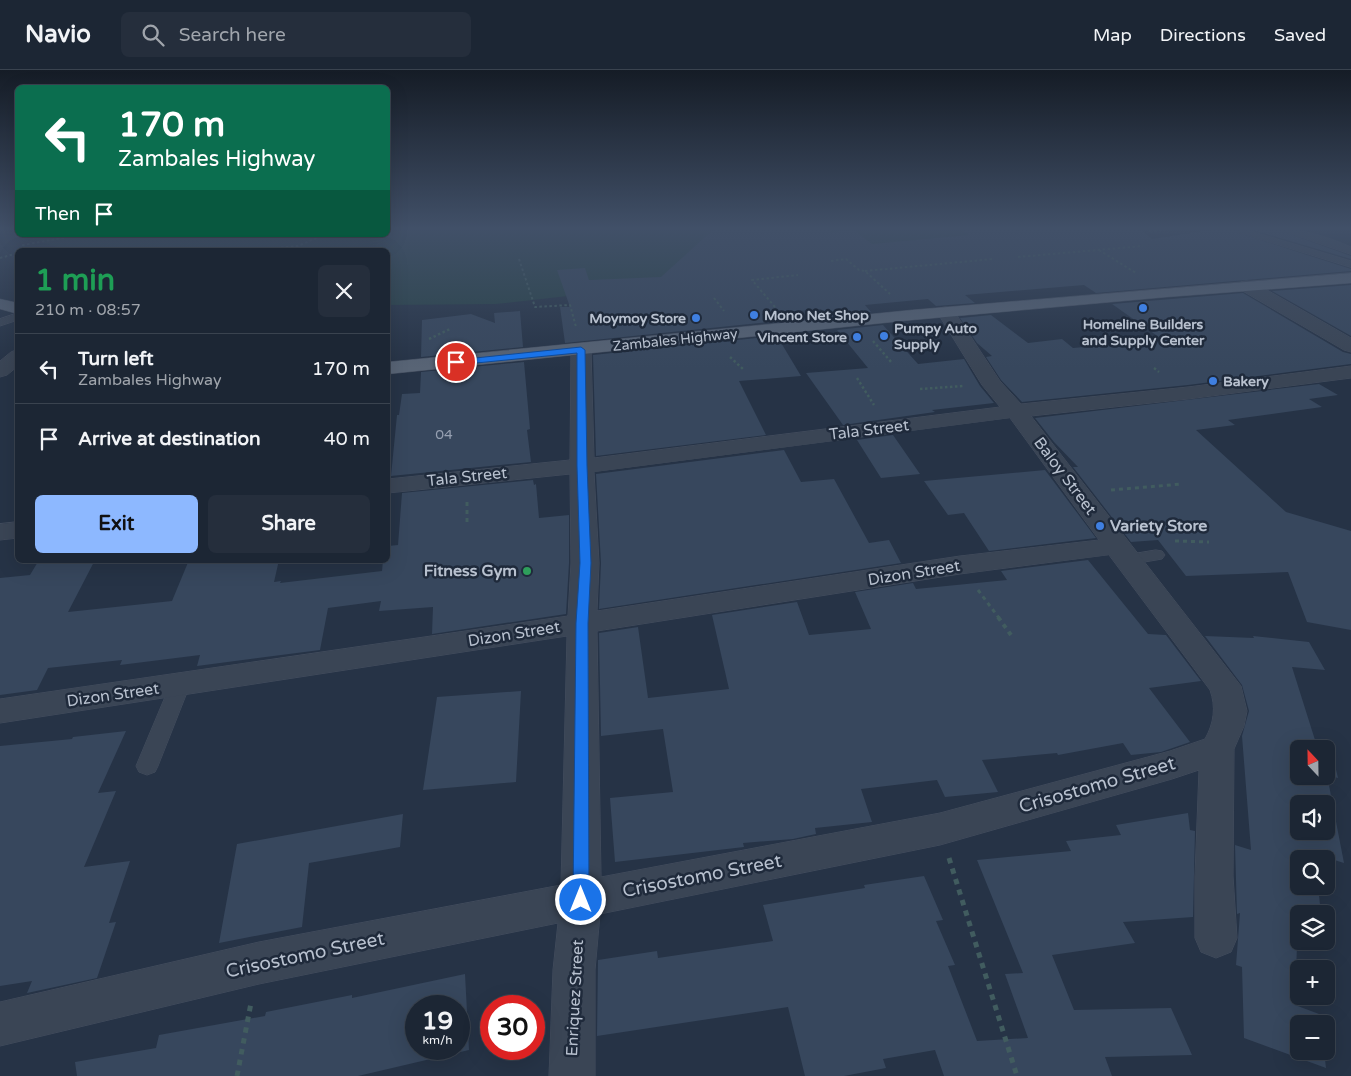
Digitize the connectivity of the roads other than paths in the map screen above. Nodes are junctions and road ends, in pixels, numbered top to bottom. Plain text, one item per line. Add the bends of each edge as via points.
1 (1351, 278) edge
2 (1247, 286) junction
3 (0, 304) edge
4 (15, 308) edge
5 (946, 312) junction
6 (15, 317) edge
7 (0, 323) edge
8 (1351, 346) edge
9 (581, 350) junction
10 (15, 358) edge
11 (390, 368) edge
12 (0, 371) edge
13 (1351, 372) edge
14 (1016, 411) junction
15 (582, 466) junction
16 (390, 486) edge
17 (15, 530) edge
18 (0, 532) edge
19 (1122, 552) junction
20 (1156, 555) dead end
21 (582, 623) junction
22 (180, 685) junction
23 (0, 711) edge
24 (1217, 749) junction
25 (146, 766) dead end
26 (581, 900) junction
27 (1216, 938) dead end
28 (0, 1024) edge
29 (572, 1076) edge

1 - 2 main road, Zambales Highway
2 - 5 main road, Zambales Highway
2 - 8 street
3 - 4 main road
5 - 9 main road, Zambales Highway
5 - 14 street, Baloy Street via 992,385
6 - 7 lane
9 - 11 main road, Zambales Highway
9 - 15 street, Enriquez Street
10 - 12 street
13 - 14 street, Tala Street
14 - 15 street, Tala Street
14 - 19 street, Baloy Street
15 - 16 street, Tala Street
15 - 21 street, Enriquez Street via 586,563
17 - 18 street
19 - 20 lane
19 - 21 street, Dizon Street via 960,565
19 - 24 street, Baloy Street via 1225,686 1231,715 1228,731
21 - 22 street, Dizon Street
21 - 26 street, Enriquez Street
22 - 23 street, Dizon Street
22 - 25 lane
24 - 26 street, Crisostomo Street via 1172,765 940,829
24 - 27 street
26 - 28 street, Crisostomo Street via 258,963
26 - 29 street, Enriquez Street via 574,970

